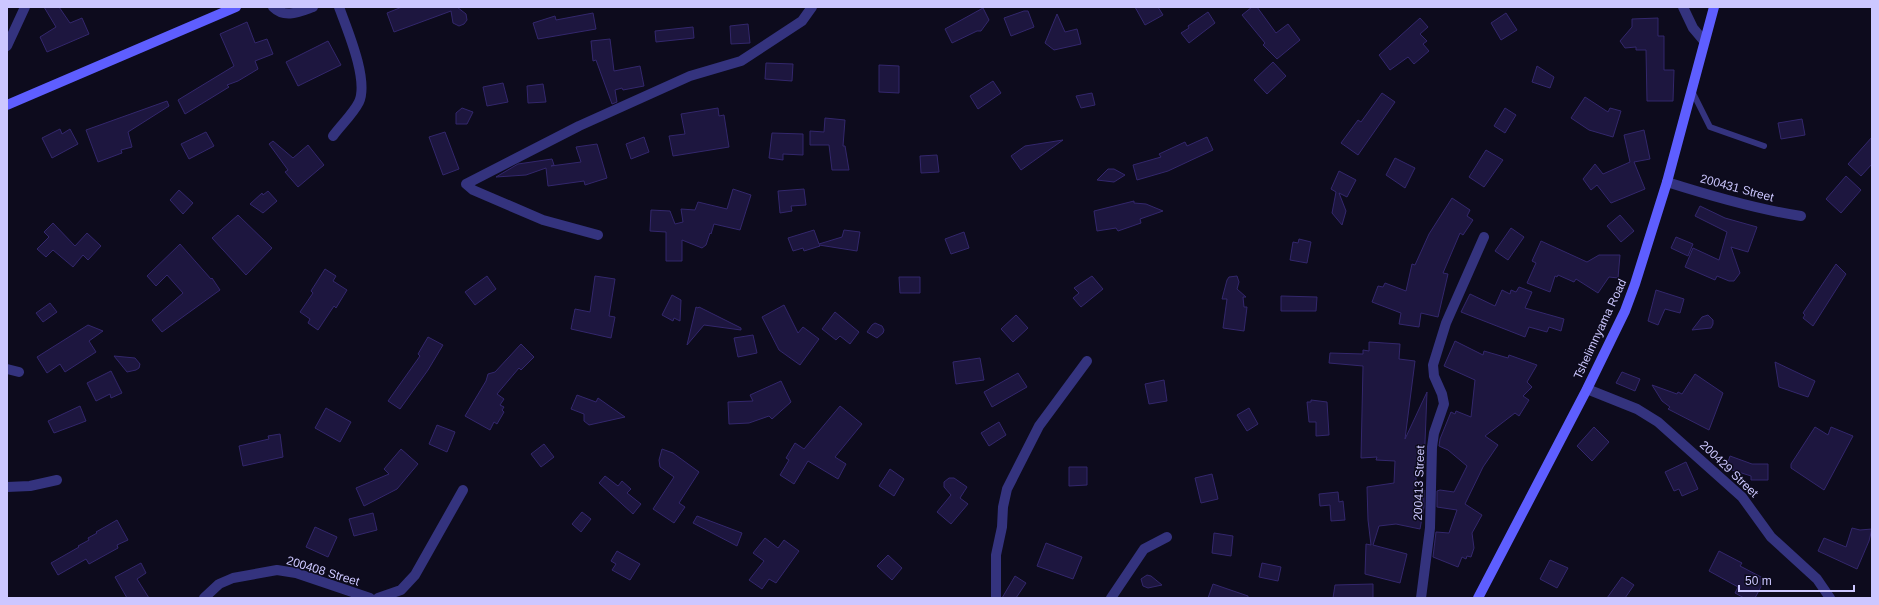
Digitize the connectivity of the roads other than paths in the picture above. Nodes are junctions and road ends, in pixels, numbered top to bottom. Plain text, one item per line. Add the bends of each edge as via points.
1 (25, 7) edge
2 (236, 7) edge
3 (273, 7) edge
4 (312, 7) edge
5 (339, 7) edge
6 (812, 7) edge
7 (1683, 7) edge
8 (1714, 7) edge
9 (1704, 42) junction
10 (7, 46) edge
11 (1692, 90) junction
12 (7, 106) edge
13 (333, 136) dead end
14 (1764, 146) dead end
15 (1667, 182) junction
16 (1801, 216) dead end
17 (598, 235) dead end
18 (1484, 237) dead end
19 (1087, 361) dead end
20 (7, 369) edge
21 (19, 372) dead end
22 (1587, 389) junction
23 (57, 480) dead end
24 (7, 487) edge
25 (463, 490) dead end
26 (1166, 538) dead end
27 (204, 598) edge
28 (370, 598) edge
29 (378, 598) edge
30 (996, 598) edge
31 (1111, 598) edge
32 (1421, 598) edge
33 (1478, 598) edge
34 (1830, 598) edge

1 - 10 street
2 - 12 street
3 - 4 street via 283,14 293,14
5 - 13 street via 355,53 362,86 358,103
6 - 17 street via 802,21 741,61 690,76 579,126 466,184 473,190 543,220
7 - 9 street
8 - 9 street, Tshelimnyama Road
9 - 11 street, Tshelimnyama Road
11 - 14 lane via 1710,127
11 - 15 street, Tshelimnyama Road
15 - 16 street, 200431 Street via 1730,201
15 - 22 street, Tshelimnyama Road via 1625,311
18 - 32 street, 200413 Street via 1446,323 1433,365 1434,376 1444,404 1432,447 1430,528
19 - 30 street via 1039,426 1007,489 996,555
20 - 21 street
22 - 33 street, Tshelimnyama Road
22 - 34 street, 200429 Street via 1637,410 1658,422 1742,497 1771,537 1817,579
23 - 24 street via 30,486
25 - 29 street via 415,575 401,590
26 - 31 street via 1144,549
27 - 28 street, 200408 Street via 219,584 233,578 277,570 296,573

